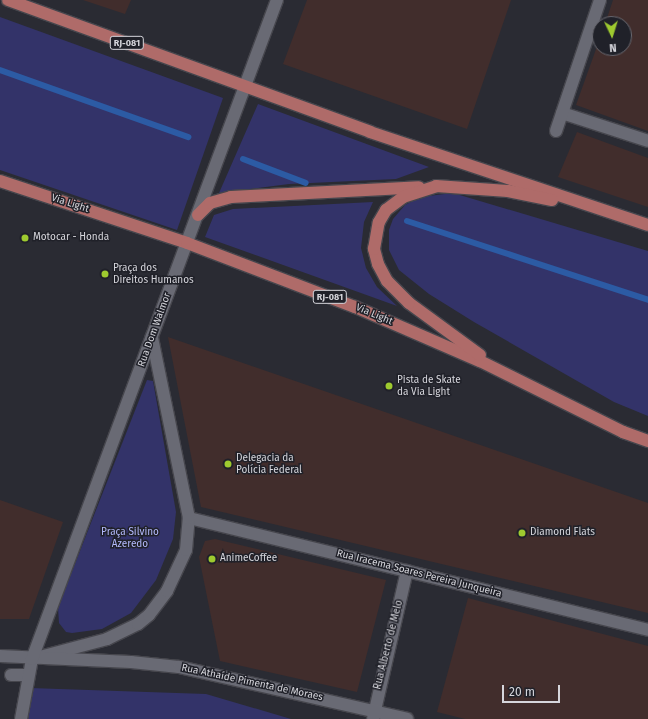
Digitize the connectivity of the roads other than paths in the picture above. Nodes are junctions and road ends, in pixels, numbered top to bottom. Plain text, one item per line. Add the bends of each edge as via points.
1 (8, 0) edge
2 (277, 0) edge
3 (600, 0) edge
4 (246, 86) junction
5 (562, 113) junction
6 (556, 131) dead end
7 (648, 141) edge
8 (0, 180) edge
9 (436, 186) junction
10 (612, 213) junction
11 (198, 215) junction
12 (648, 225) edge
13 (187, 243) junction
14 (152, 337) junction
15 (504, 372) junction
16 (648, 441) edge
17 (189, 518) junction
18 (407, 571) junction
19 (648, 630) edge
20 (0, 656) edge
21 (32, 659) junction
22 (11, 675) dead end
23 (28, 675) junction
24 (373, 714) edge
25 (21, 719) edge
26 (407, 719) edge

1 - 4 main road, RJ-081
2 - 4 street, Rua Dom Walmor
3 - 5 street
4 - 10 main road, RJ-081 via 370,132
4 - 11 street, Rua Dom Walmor
5 - 6 street
5 - 7 street
8 - 13 main road, Via Light / RJ-081
9 - 10 main road via 508,191
9 - 11 main road via 231,197 210,203
9 - 15 main road via 403,197 386,210 379,222 375,239 378,264 387,281 405,300
10 - 12 main road, RJ-081
11 - 13 street, Rua Dom Walmor
13 - 14 street, Rua Dom Walmor
13 - 15 main road, Via Light / RJ-081 via 355,307
14 - 17 street
14 - 21 street, Rua Dom Walmor
15 - 16 main road, Via Light / RJ-081 via 623,432
17 - 18 street, Rua Iracema Soares Pereira Junqueira
17 - 21 street via 186,550 180,565 167,591 149,615 119,635
18 - 19 street, Rua Iracema Soares Pereira Junqueira
18 - 24 street, Rua Alberto de Melo
20 - 21 street, Rua Athaíde Pimenta de Moraes
21 - 23 street, Rua Dom Walmor
21 - 24 street, Rua Athaíde Pimenta de Moraes via 131,662 179,668
22 - 23 street
23 - 25 street, Rua Dom Walmor
24 - 26 street, Rua Athaíde Pimenta de Moraes

